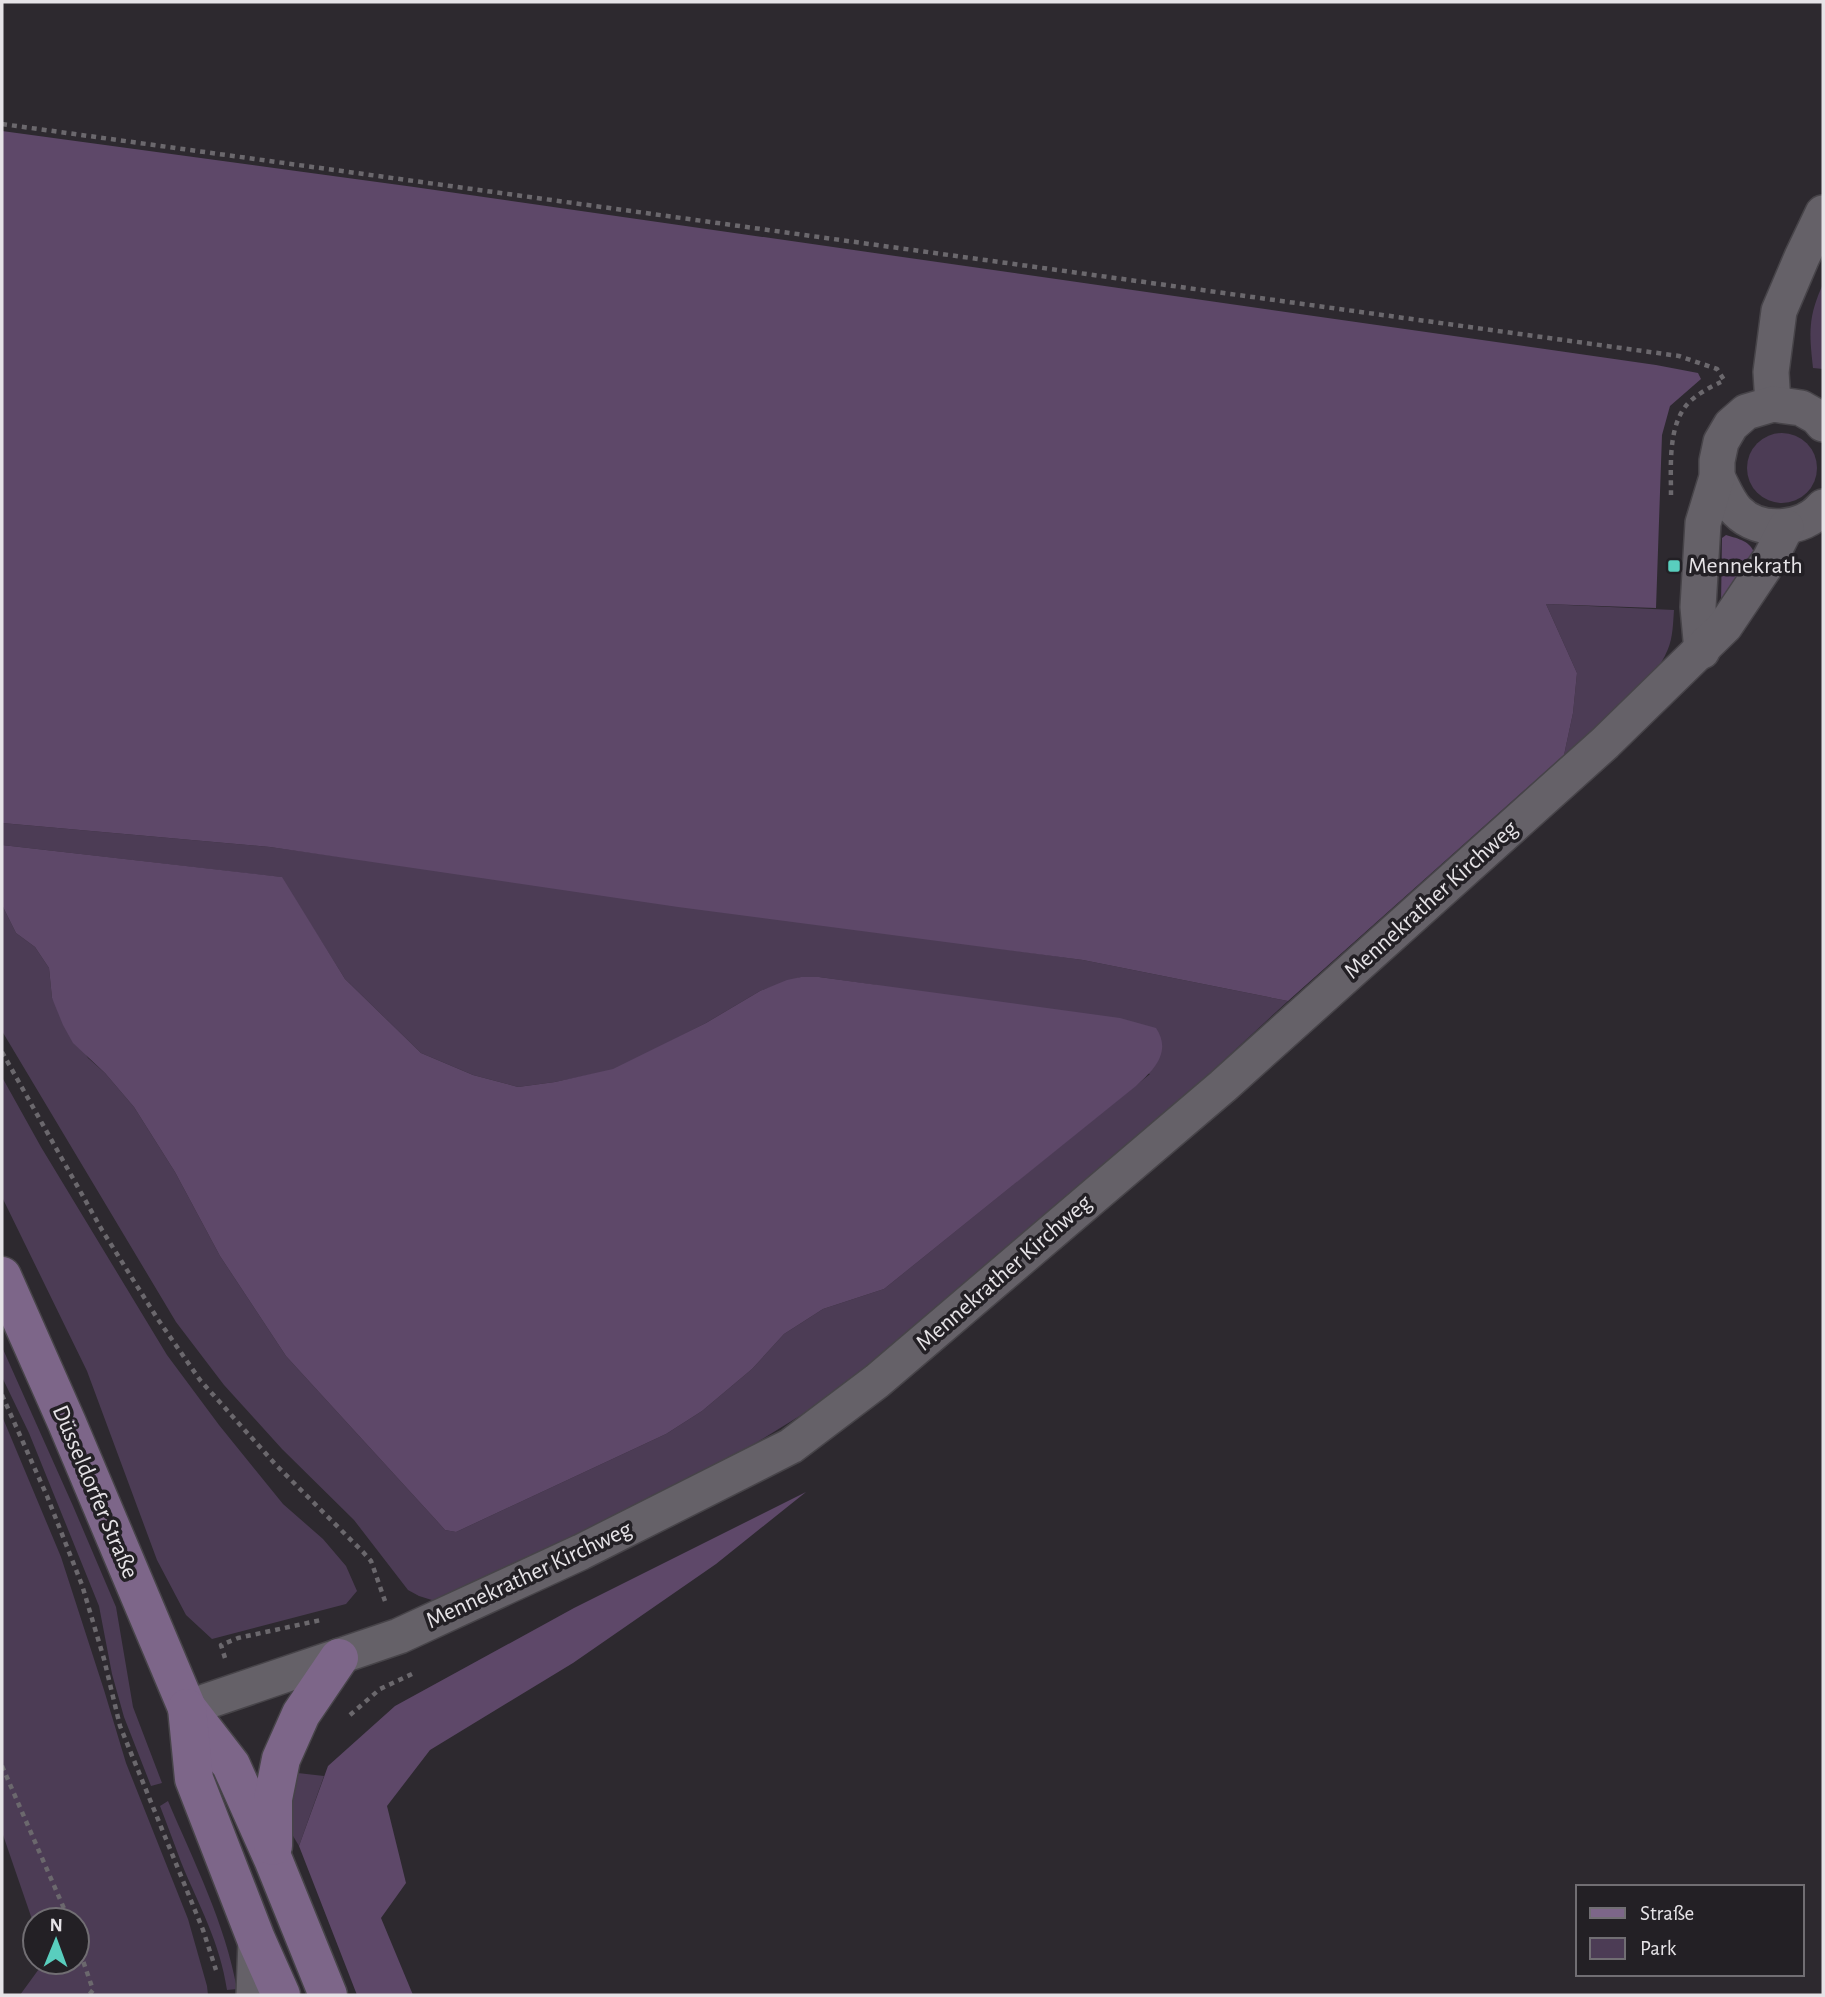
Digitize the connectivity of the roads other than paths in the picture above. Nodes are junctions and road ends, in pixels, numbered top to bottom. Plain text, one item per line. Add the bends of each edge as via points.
1 (1823, 213) edge
2 (1760, 408) junction
3 (1821, 420) edge
4 (1717, 477) junction
5 (1823, 507) edge
6 (1786, 527) junction
7 (1702, 651) junction
8 (2, 1276) edge
9 (339, 1658) junction
10 (187, 1708) junction
11 (273, 1859) junction
12 (256, 1940) junction
13 (254, 1995) edge
14 (281, 1995) edge
15 (328, 1995) edge

1 - 2 street via 1779,311 1771,372
2 - 3 street via 1801,408
2 - 4 street via 1731,425 1721,442
4 - 6 street via 1736,510 1765,526
4 - 7 street via 1703,523 1698,607
5 - 6 street via 1801,523
6 - 7 street, Mennekrather Kirchweg via 1725,626
7 - 9 street, Mennekrather Kirchweg via 1223,1086 877,1381 791,1446 581,1552 399,1636
8 - 10 main road, Düsseldorfer Straße
9 - 10 street, Mennekrather Kirchweg
9 - 11 main road via 301,1714 281,1759 273,1799
10 - 11 main road, Düsseldorfer Straße via 231,1765
10 - 12 main road, Düsseldorfer Straße via 194,1779
11 - 15 main road, Düsseldorfer Straße
12 - 13 street
12 - 14 main road, Düsseldorfer Straße

